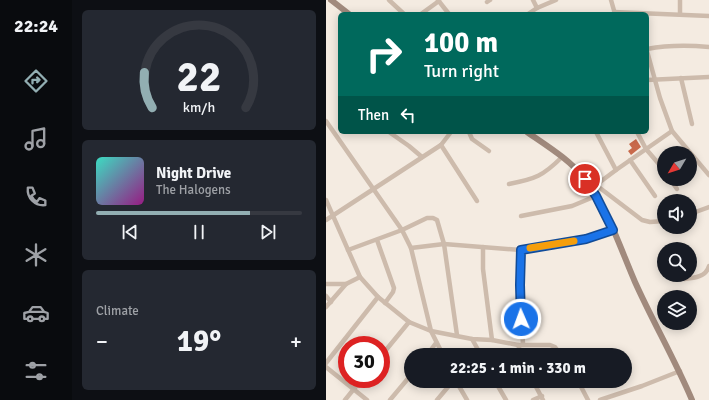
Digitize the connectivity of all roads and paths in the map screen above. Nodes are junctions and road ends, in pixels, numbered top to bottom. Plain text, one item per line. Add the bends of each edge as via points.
1 (331, 0) edge
2 (389, 0) edge
3 (533, 0) edge
4 (556, 0) edge
5 (611, 0) edge
6 (680, 0) edge
7 (438, 1) edge
8 (537, 8) junction
9 (346, 12) edge
10 (402, 12) edge
11 (424, 12) edge
12 (447, 12) edge
13 (532, 12) edge
14 (615, 12) edge
15 (649, 14) edge
16 (680, 14) junction
17 (709, 16) edge
18 (709, 46) edge
19 (649, 50) edge
20 (649, 58) edge
21 (709, 77) edge
22 (681, 78) junction
23 (654, 79) junction
24 (649, 80) edge
25 (326, 121) edge
26 (692, 124) dead end
27 (672, 131) junction
28 (392, 134) edge
29 (449, 134) edge
30 (470, 134) edge
31 (530, 134) edge
32 (597, 134) edge
33 (638, 134) edge
34 (441, 145) junction
35 (646, 149) junction
36 (489, 151) dead end
37 (422, 157) junction
38 (562, 157) junction
39 (630, 160) junction
40 (657, 162) edge
41 (616, 170) junction
42 (709, 175) edge
43 (509, 184) dead end
44 (594, 186) junction
45 (675, 186) edge
46 (373, 188) junction
47 (677, 189) dead end
48 (596, 196) junction
49 (655, 196) dead end
50 (326, 200) edge
51 (477, 201) dead end
52 (709, 207) edge
53 (697, 211) edge
54 (333, 216) junction
55 (521, 216) dead end
56 (326, 220) edge
57 (657, 222) edge
58 (402, 230) junction
59 (613, 230) junction
60 (377, 240) junction
61 (444, 244) junction
62 (483, 247) junction
63 (411, 248) junction
64 (348, 250) junction
65 (521, 250) junction
66 (709, 270) edge
67 (360, 277) junction
68 (697, 277) edge
69 (326, 284) edge
70 (346, 284) junction
71 (326, 296) edge
72 (378, 297) junction
73 (330, 302) junction
74 (386, 303) junction
75 (326, 307) edge
76 (409, 322) junction
77 (431, 331) junction
78 (457, 335) junction
79 (472, 339) junction
80 (492, 340) junction
81 (436, 343) junction
82 (390, 345) edge
83 (521, 345) junction
84 (432, 348) edge
85 (438, 348) edge
86 (477, 348) edge
87 (521, 348) edge
88 (556, 348) edge
89 (326, 363) edge
90 (326, 367) edge
91 (680, 371) junction
92 (404, 383) edge
93 (448, 388) edge
94 (459, 388) edge
95 (499, 388) edge
96 (537, 388) edge
97 (582, 388) edge
98 (354, 390) junction
99 (542, 398) edge
100 (345, 400) edge
101 (367, 400) edge
102 (390, 400) edge
103 (437, 400) edge
104 (467, 400) edge
105 (506, 400) edge
106 (533, 400) edge
107 (588, 400) edge
108 (600, 400) edge
109 (692, 400) edge

1 - 9 main road
2 - 10 street
3 - 8 street
4 - 8 street
5 - 14 street
6 - 16 street
7 - 11 street
7 - 12 street
8 - 13 street
15 - 16 street
16 - 17 street
18 - 19 street via 667,45
20 - 23 street
21 - 22 street
22 - 23 street
22 - 26 street
23 - 24 street
23 - 27 street
25 - 46 street
27 - 35 street
27 - 42 street
28 - 37 street
29 - 34 street
30 - 36 street via 472,139
31 - 38 main road
32 - 41 street
33 - 35 street
34 - 37 street
34 - 51 street
35 - 39 street
35 - 40 street
37 - 46 street
38 - 43 street via 538,177
38 - 44 main road
39 - 41 street
39 - 49 street
41 - 44 street
44 - 48 main road
44 - 57 street via 642,220
45 - 47 street
46 - 54 street
46 - 58 street
48 - 55 street via 572,206
48 - 59 main road
50 - 54 street
52 - 53 street
54 - 56 street
54 - 64 street
58 - 60 street
58 - 61 street via 433,218 437,220
58 - 63 street
59 - 65 street via 586,239
59 - 91 main road via 643,300
60 - 64 street
60 - 74 street via 394,288
61 - 62 street
61 - 63 street
61 - 78 street
62 - 65 street
62 - 80 street via 483,269
63 - 77 street
64 - 67 street
65 - 83 street
66 - 68 street
67 - 70 street
67 - 72 street
69 - 70 street
70 - 73 street
71 - 73 street
72 - 74 street
72 - 89 street
73 - 75 street
74 - 76 street
76 - 77 street
76 - 82 street
77 - 78 street
77 - 81 street
78 - 79 street
79 - 80 street
79 - 86 street
80 - 83 street
81 - 84 street
81 - 85 street
83 - 87 street
83 - 88 street via 550,345
90 - 98 street
91 - 108 street
91 - 109 main road
92 - 102 street
93 - 103 street
94 - 104 street
95 - 105 street
96 - 99 street
97 - 107 street
98 - 100 street
98 - 101 street
99 - 106 street

